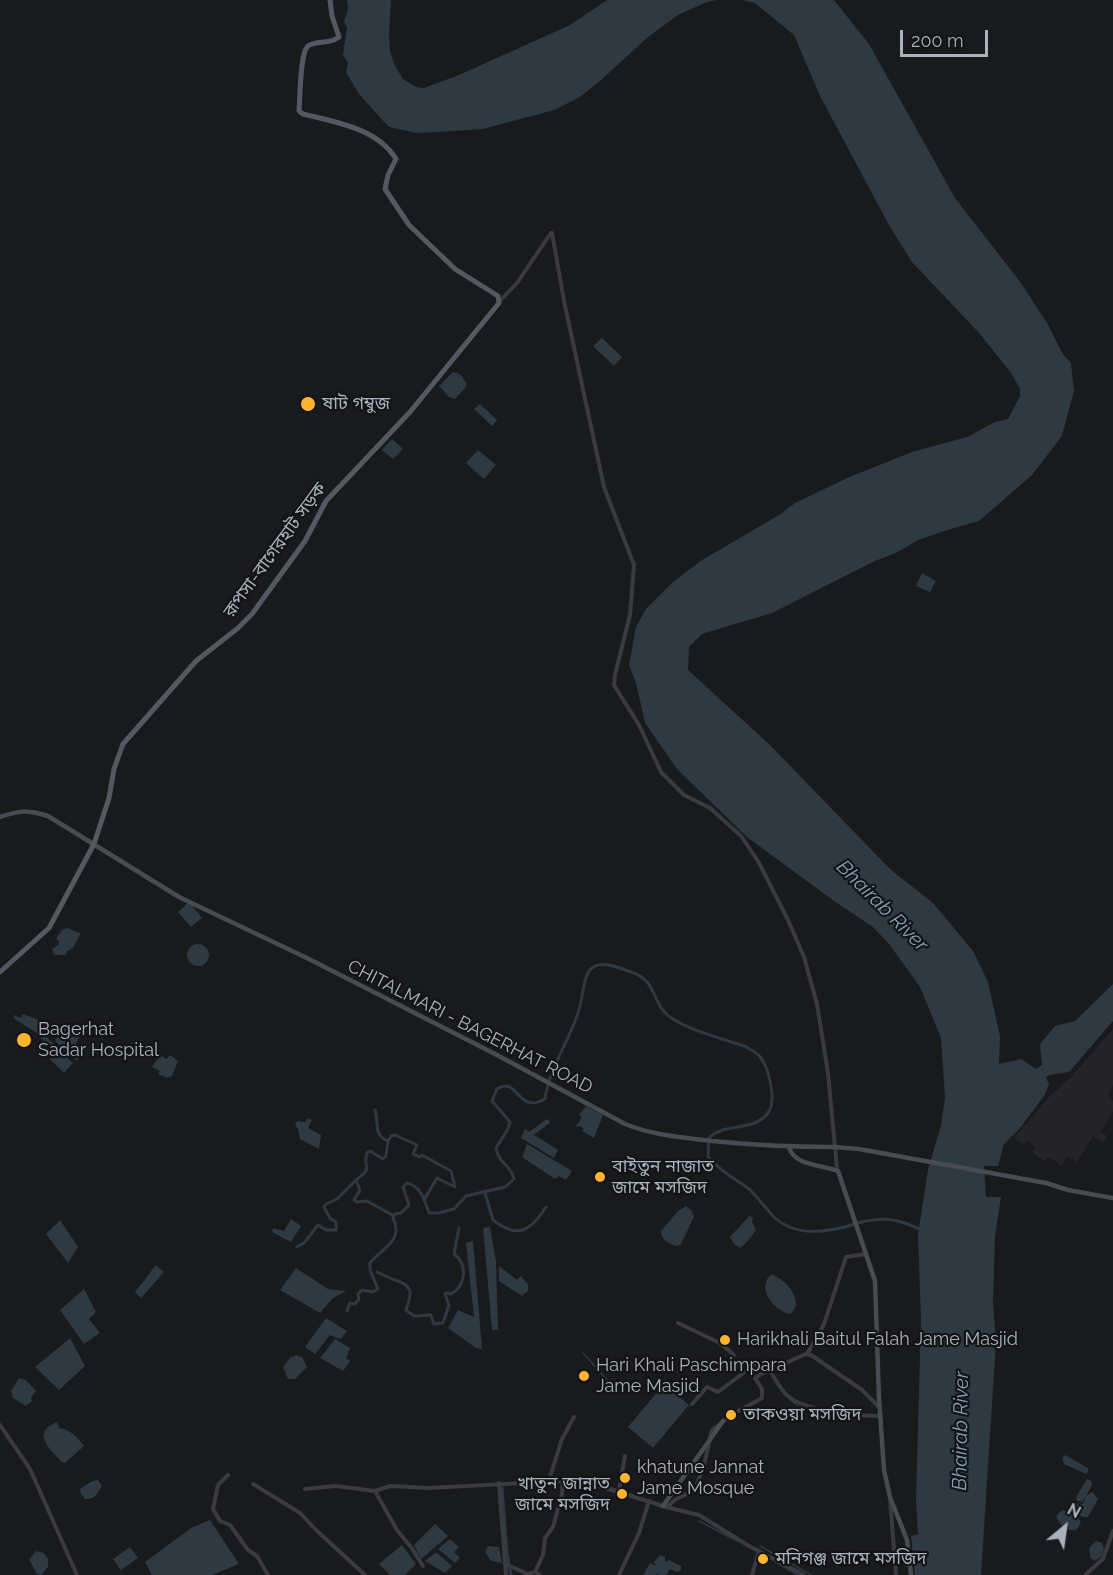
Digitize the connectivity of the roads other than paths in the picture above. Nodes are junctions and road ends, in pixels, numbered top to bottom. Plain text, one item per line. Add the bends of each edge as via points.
1 (330, 0) edge
2 (500, 301) junction
3 (0, 817) edge
4 (94, 844) junction
5 (0, 972) edge
6 (789, 1147) junction
7 (837, 1169) junction
8 (1113, 1198) edge
9 (866, 1254) junction
10 (678, 1323) dead end
11 (734, 1355) dead end
12 (754, 1365) dead end
13 (767, 1371) junction
14 (692, 1404) dead end
15 (880, 1408) junction
16 (880, 1416) junction
17 (574, 1417) dead end
18 (723, 1421) junction
19 (0, 1425) edge
20 (625, 1456) dead end
21 (228, 1475) dead end
22 (549, 1480) junction
23 (563, 1480) junction
24 (499, 1483) junction
25 (253, 1484) dead end
26 (305, 1489) dead end
27 (375, 1491) junction
28 (619, 1491) junction
29 (890, 1497) junction
30 (649, 1501) junction
31 (664, 1506) junction
32 (1113, 1531) edge
33 (759, 1551) junction
34 (505, 1564) junction
35 (423, 1566) dead end
36 (535, 1572) junction
37 (77, 1575) edge
38 (268, 1575) edge
39 (364, 1575) edge
40 (506, 1575) edge
41 (540, 1575) edge
42 (619, 1575) edge
43 (752, 1575) edge
44 (804, 1575) edge
45 (896, 1575) edge
46 (911, 1575) edge
47 (1085, 1575) edge

1 - 2 main road via 339,37 306,49 299,111 360,129 392,152 396,159 385,189 408,225 455,269
2 - 4 main road, রূপসা-বাগেরহাট সড়ক via 410,412 326,501 305,541 252,614 196,661 123,744
2 - 7 street via 552,233 604,487 634,565 630,615 614,686 639,725 661,771 684,795 710,808 741,836 788,920 804,957 817,1004
3 - 4 main road via 17,811 48,816
4 - 5 main road, রূপসা-বাগেরহাট সড়ক via 49,928
4 - 6 main road, CHITALMARI - BAGERHAT ROAD via 179,897 309,959 625,1124 657,1135
6 - 7 main road via 797,1159
6 - 8 main road, CHITALMARI - BAGERHAT ROAD via 859,1149
7 - 9 main road
9 - 13 street via 846,1257 824,1324 806,1354
9 - 15 main road via 876,1291
10 - 11 street via 720,1343
12 - 14 street via 718,1392 707,1387
13 - 15 street via 811,1355 862,1390
13 - 16 street via 787,1396 798,1403 815,1409
13 - 18 street via 755,1378 762,1389 762,1399
15 - 16 main road
16 - 29 main road
17 - 22 street via 562,1439
18 - 31 main road
18 - 31 street via 712,1430 695,1490
19 - 37 street via 38,1485
20 - 28 street
21 - 38 street via 218,1485 213,1509 220,1521 230,1525 257,1556
22 - 23 street
22 - 24 street
23 - 28 street via 579,1479
23 - 36 street via 553,1527 544,1540 543,1555
24 - 27 street via 429,1488 390,1486
24 - 34 street
25 - 39 street via 291,1506
26 - 27 street via 336,1486
27 - 35 street
28 - 30 street
29 - 45 street
29 - 46 main road via 907,1539
30 - 31 street
30 - 42 street
31 - 33 street via 699,1515
32 - 47 street via 1103,1559
33 - 43 street
33 - 44 street
34 - 36 street via 528,1574
34 - 40 street
36 - 41 street

